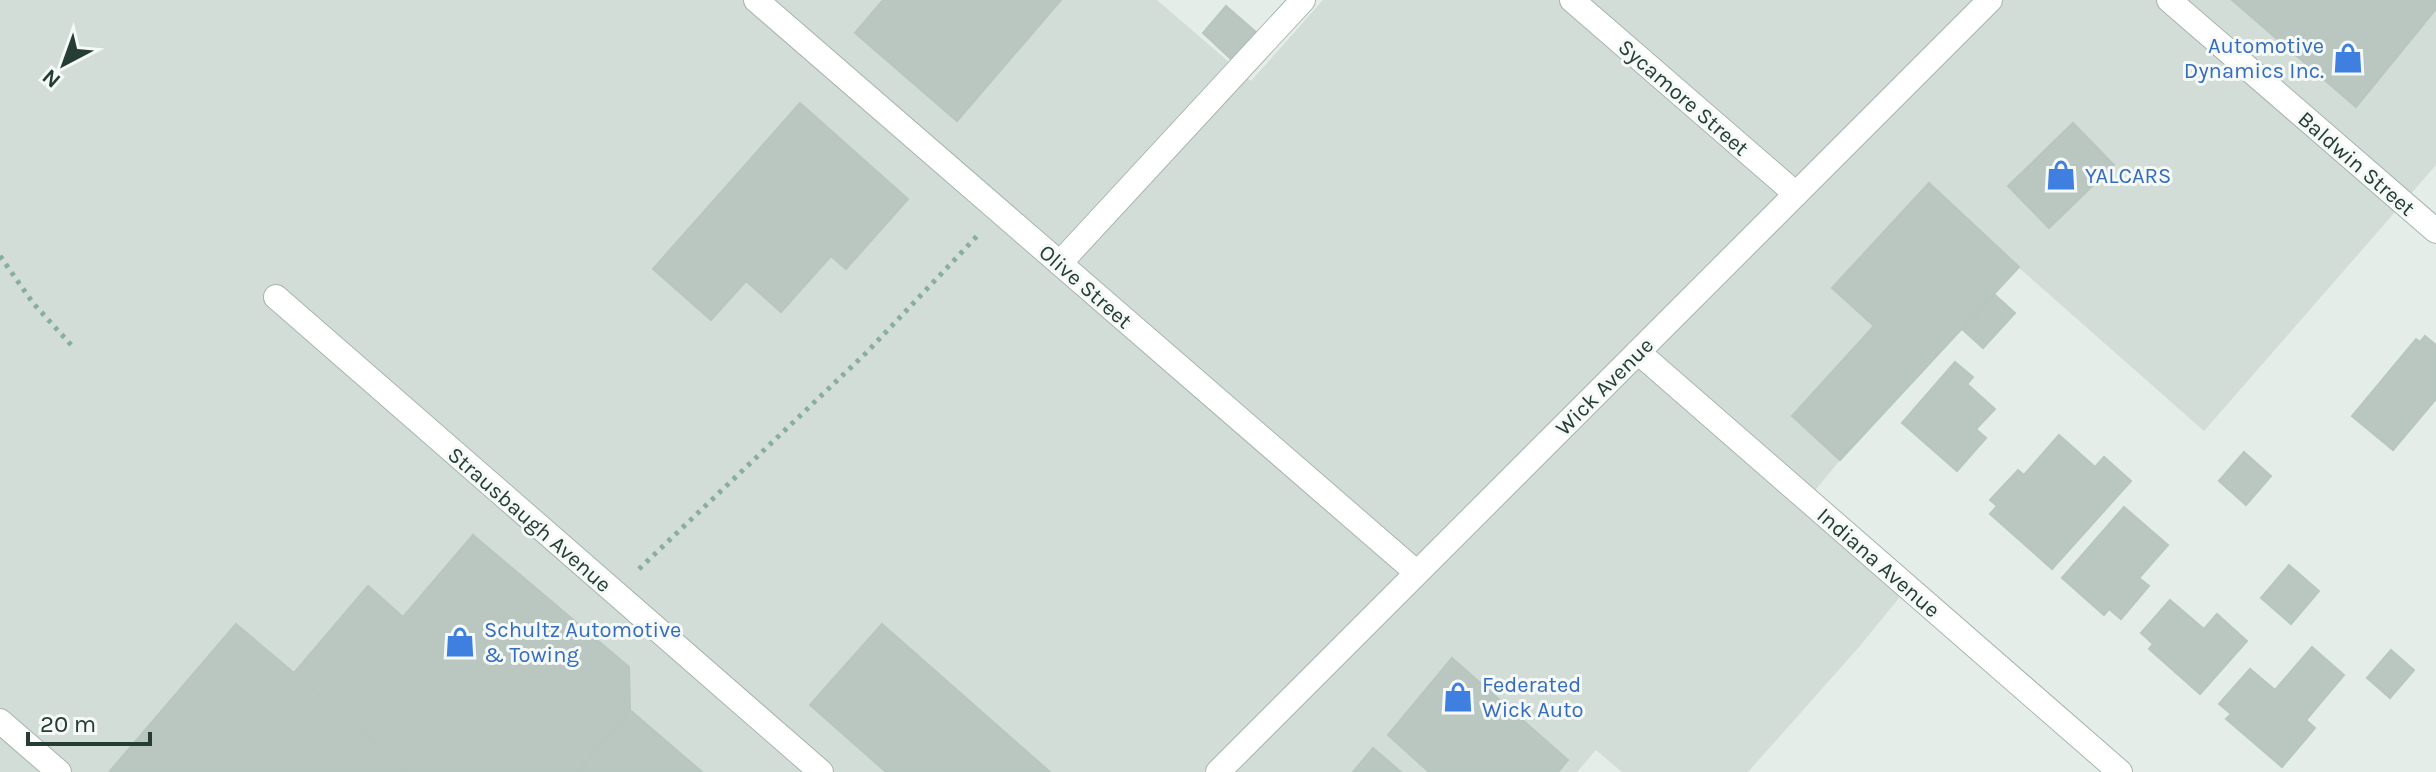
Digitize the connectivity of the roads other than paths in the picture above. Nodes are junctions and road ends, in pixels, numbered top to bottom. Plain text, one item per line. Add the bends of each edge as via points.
1 (756, 0) edge
2 (1303, 0) edge
3 (1572, 0) edge
4 (1990, 0) edge
5 (2169, 0) edge
6 (1796, 194) junction
7 (2436, 231) edge
8 (1060, 263) junction
9 (276, 297) dead end
10 (1638, 352) junction
11 (1416, 572) junction
12 (0, 721) edge
13 (59, 772) edge
14 (821, 772) edge
15 (1218, 772) edge
16 (2120, 772) edge

1 - 8 street, Olive Street
2 - 8 street
3 - 6 street, Sycamore Street
4 - 6 street, Wick Avenue
5 - 7 street, Baldwin Street
6 - 10 street, Wick Avenue
8 - 11 street, Olive Street
9 - 14 street, Strausbaugh Avenue
10 - 11 street, Wick Avenue
10 - 16 street, Indiana Avenue
11 - 15 street, Wick Avenue
12 - 13 street

